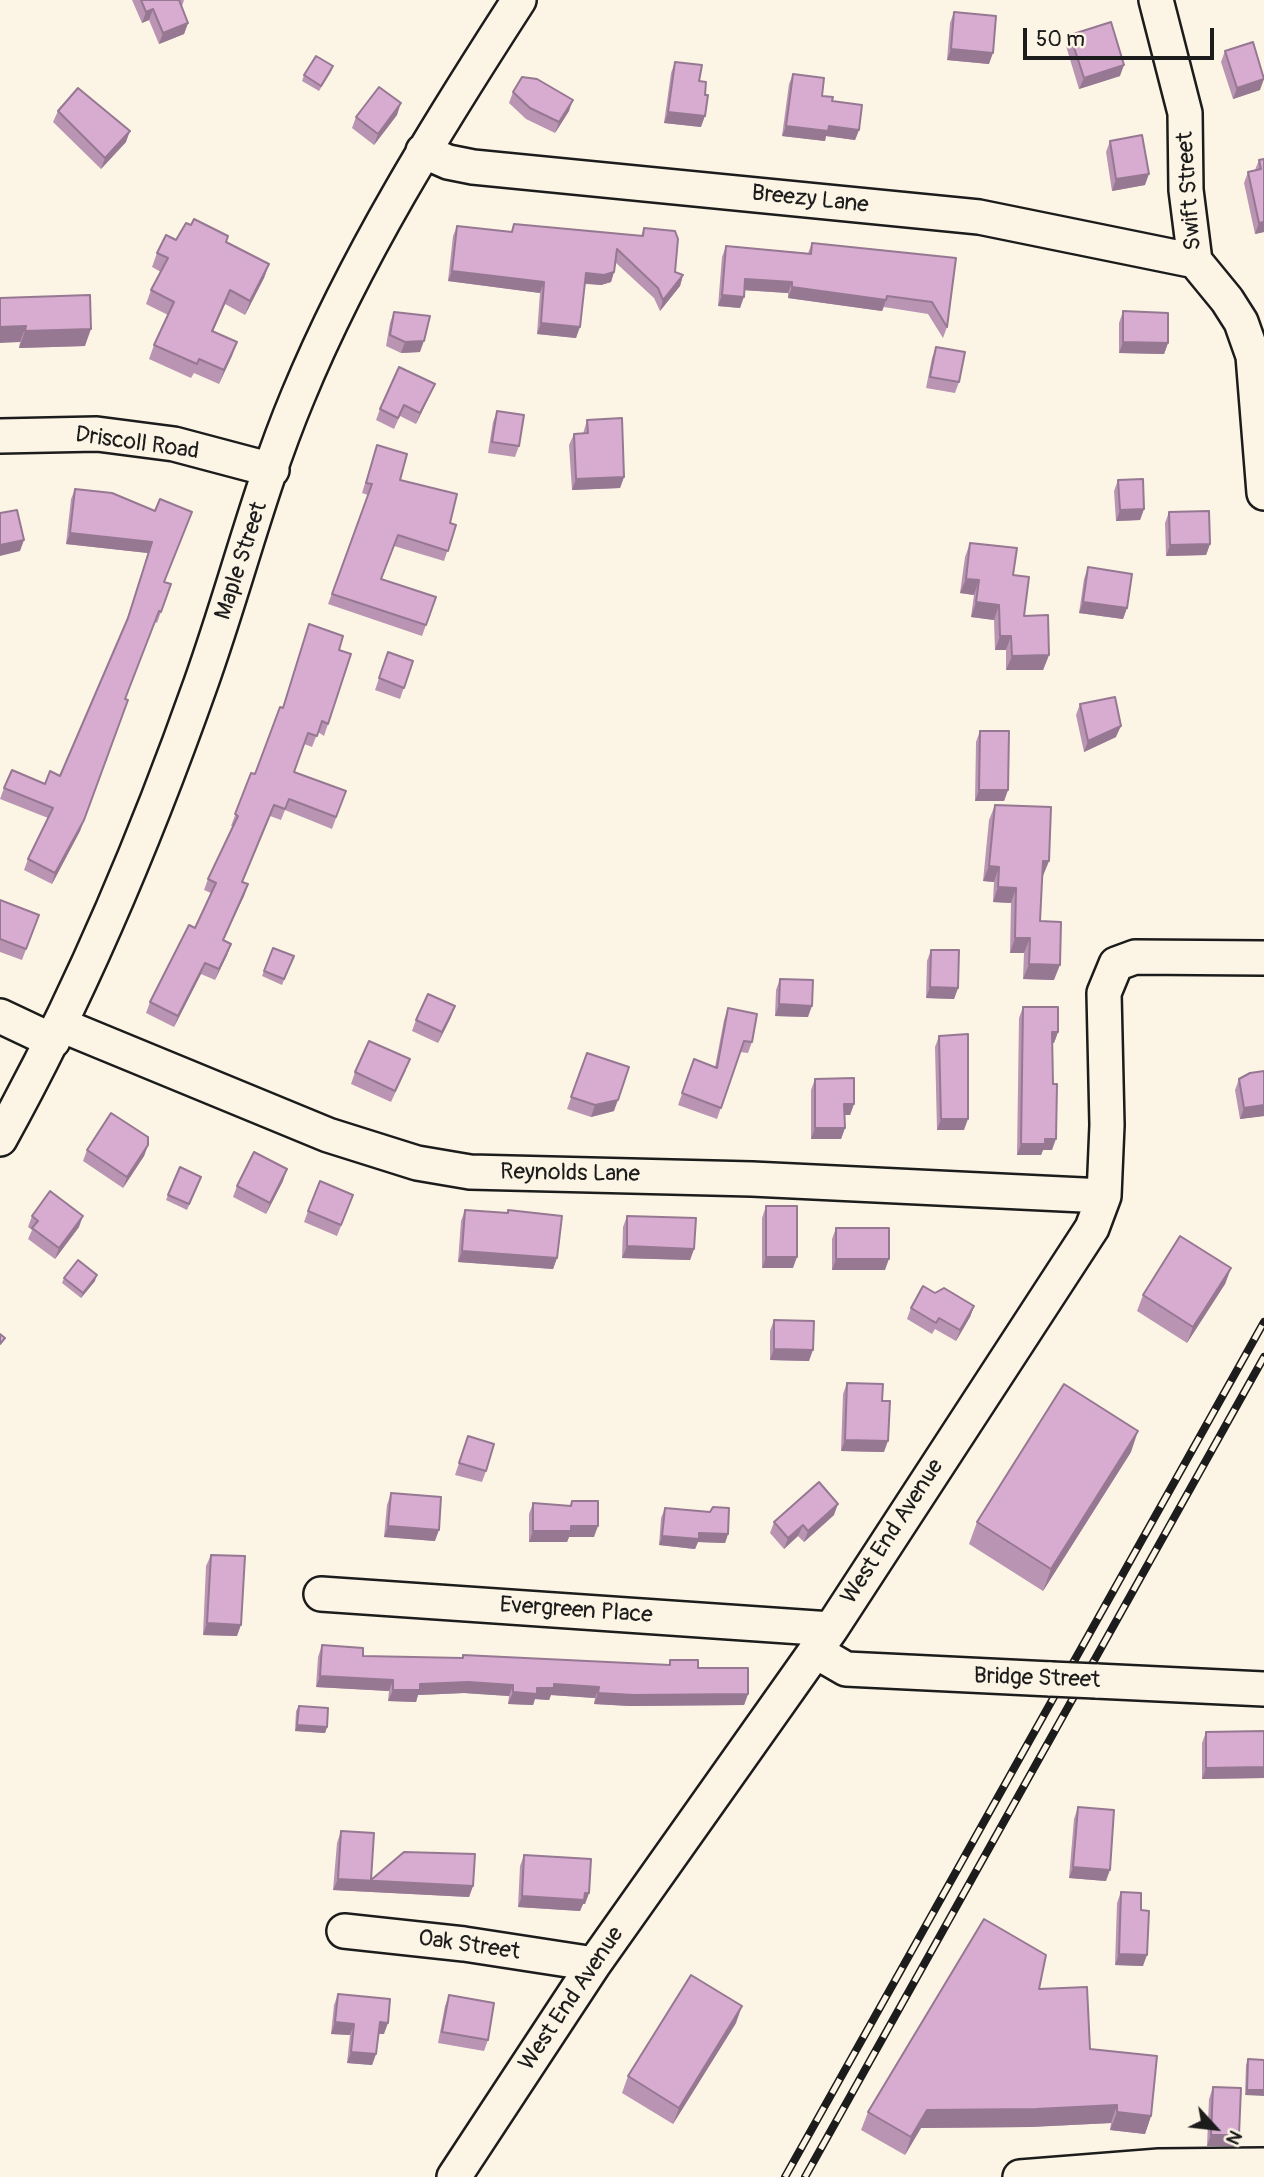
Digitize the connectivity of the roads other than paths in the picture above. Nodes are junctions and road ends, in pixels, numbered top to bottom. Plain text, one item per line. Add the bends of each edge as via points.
1 (519, 0) edge
2 (1156, 0) edge
3 (424, 151) junction
4 (1195, 261) junction
5 (0, 436) edge
6 (272, 470) junction
7 (1264, 494) edge
8 (1264, 958) edge
9 (0, 1016) edge
10 (57, 1033) junction
11 (0, 1139) edge
12 (1104, 1196) junction
13 (321, 1594) dead end
14 (823, 1640) junction
15 (1264, 1689) edge
16 (344, 1931) dead end
17 (594, 1964) junction
18 (1264, 2165) edge
19 (454, 2177) edge
20 (1020, 2177) edge

1 - 3 street, Maple Street
2 - 4 street, Swift Street via 1185,113 1187,202
3 - 4 street, Breezy Lane via 473,167 979,217
3 - 6 street, Maple Street via 326,330
4 - 7 street, Swift Street via 1241,322 1253,356
5 - 6 street, Driscoll Road via 97,434 174,444
6 - 10 street, Maple Street via 150,821
8 - 12 street, West End Avenue via 1135,957 1116,964 1104,993
9 - 10 street, Reynolds Lane
10 - 11 street, Maple Street
10 - 12 street, Reynolds Lane via 328,1135 417,1163 457,1170 894,1184
12 - 14 street, West End Avenue via 1070,1265
13 - 14 street, Evergreen Place
14 - 15 street, Bridge Street, bridge via 846,1670
14 - 17 street, West End Avenue
16 - 17 street, Oak Street
17 - 19 street, West End Avenue
18 - 20 street via 1159,2166

